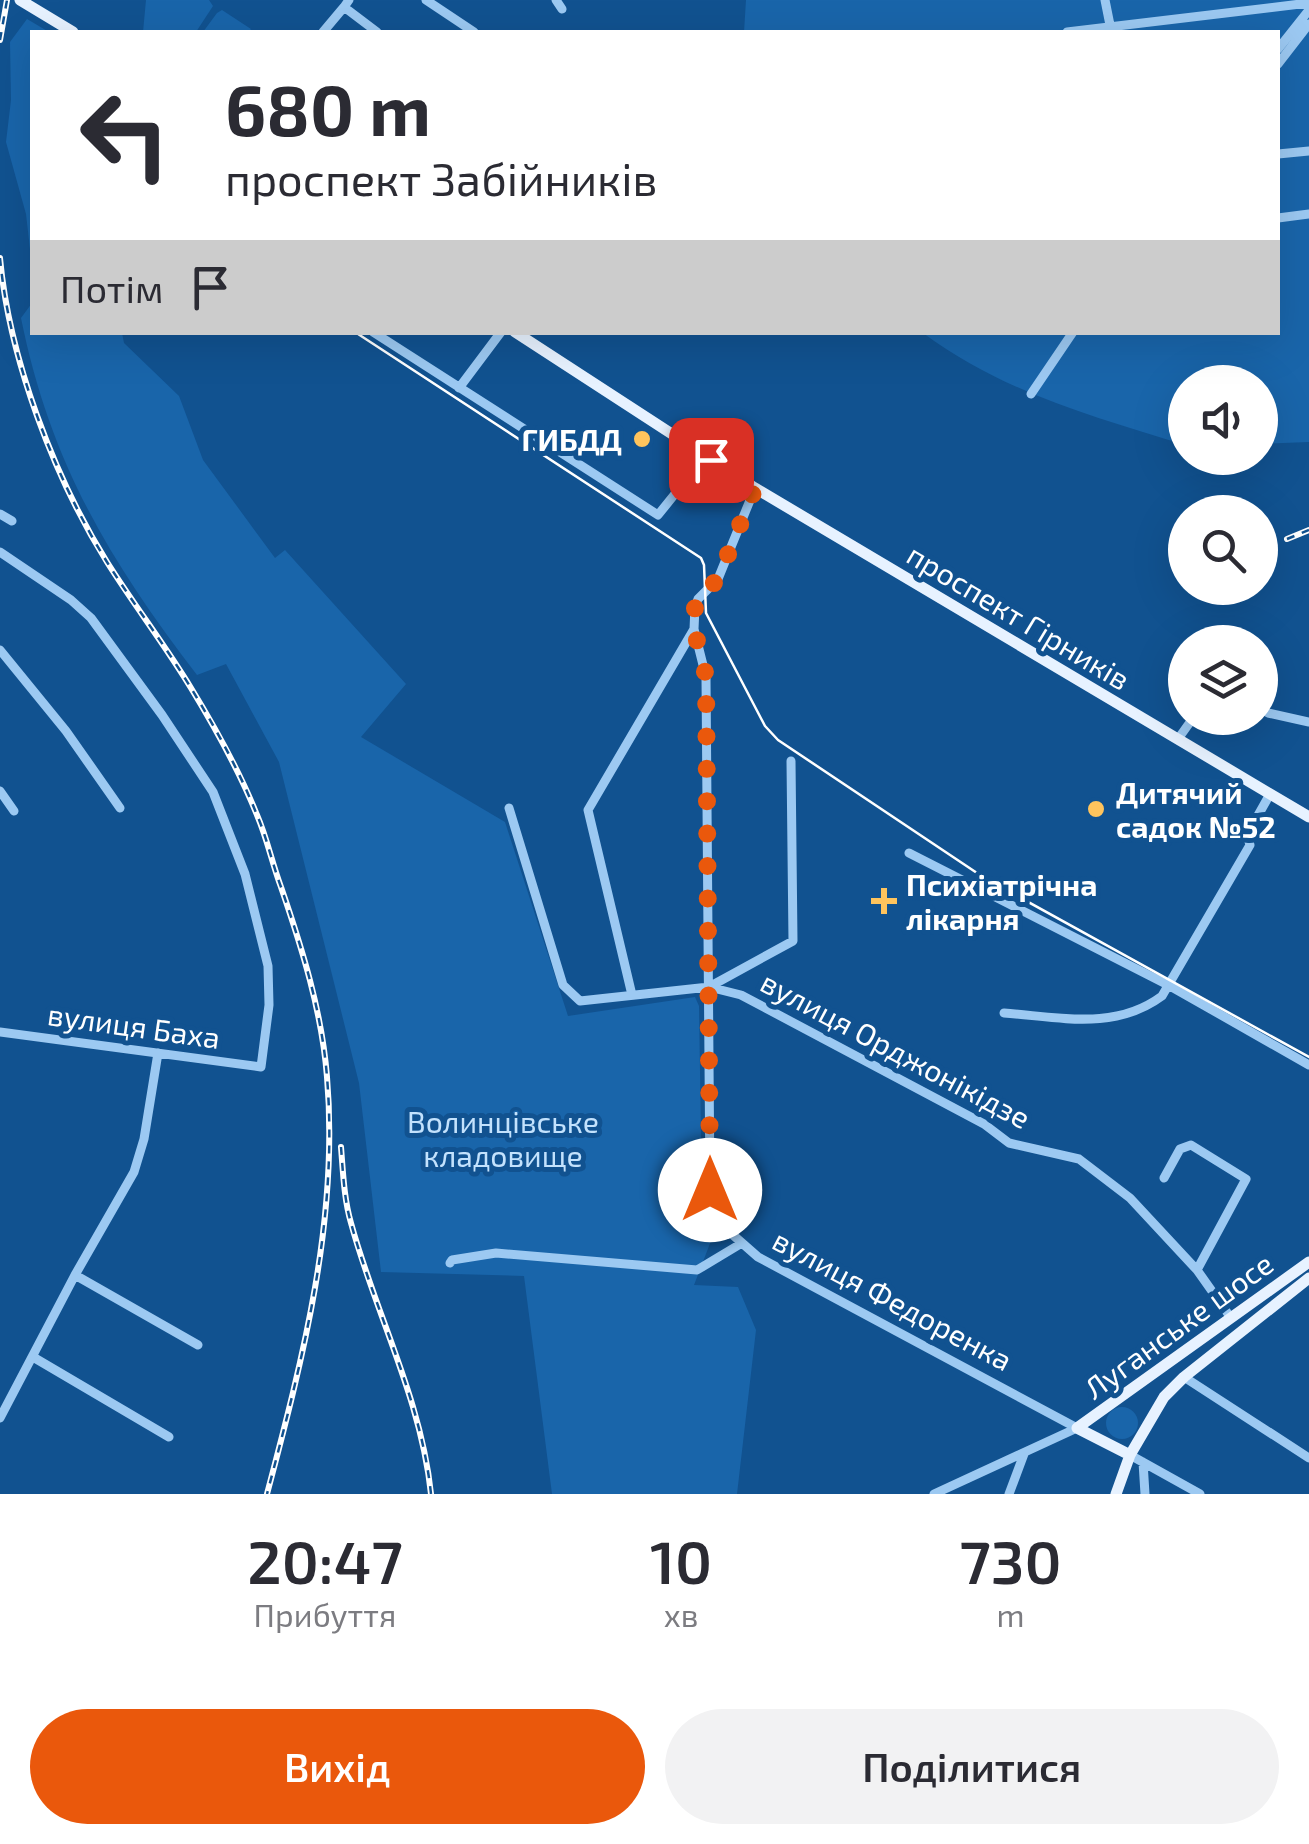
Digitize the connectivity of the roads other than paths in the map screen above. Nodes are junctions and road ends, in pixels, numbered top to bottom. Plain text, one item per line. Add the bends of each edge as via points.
1 (20, 0) edge
2 (426, 0) edge
3 (1106, 0) edge
4 (346, 3) edge
5 (1309, 6) edge
6 (1309, 24) edge
7 (1135, 28) edge
8 (70, 30) edge
9 (326, 30) edge
10 (374, 30) edge
11 (471, 30) edge
12 (1111, 30) edge
13 (1280, 45) edge
14 (1280, 61) edge
15 (1309, 151) edge
16 (1280, 154) edge
17 (1309, 214) edge
18 (1280, 218) edge
19 (378, 335) edge
20 (498, 335) edge
21 (519, 335) edge
22 (1071, 335) edge
23 (459, 388) junction
24 (1031, 394) dead end
25 (711, 460) junction
26 (755, 488) junction
27 (0, 514) edge
28 (12, 521) dead end
29 (0, 552) edge
30 (694, 629) junction
31 (0, 650) edge
32 (1278, 716) edge
33 (1309, 722) edge
34 (1181, 735) edge
35 (1178, 739) junction
36 (791, 761) dead end
37 (0, 792) edge
38 (1270, 794) junction
39 (120, 808) dead end
40 (509, 808) dead end
41 (14, 811) dead end
42 (1309, 817) edge
43 (909, 853) dead end
44 (1170, 986) junction
45 (709, 987) junction
46 (632, 995) junction
47 (1004, 1014) dead end
48 (0, 1032) edge
49 (158, 1053) junction
50 (1309, 1065) edge
51 (1164, 1178) dead end
52 (742, 1243) junction
53 (1309, 1262) edge
54 (450, 1263) dead end
55 (1198, 1270) junction
56 (75, 1275) junction
57 (1309, 1278) edge
58 (1231, 1318) junction
59 (198, 1345) dead end
60 (33, 1357) junction
61 (1184, 1377) junction
62 (0, 1418) edge
63 (1076, 1428) junction
64 (169, 1437) dead end
65 (1024, 1454) junction
66 (1130, 1455) junction
67 (1309, 1458) edge
68 (1142, 1462) junction
69 (934, 1494) edge
70 (1009, 1494) edge
71 (1116, 1494) edge
72 (1145, 1494) edge
73 (1200, 1494) edge

1 - 8 main road
2 - 11 street
3 - 12 street
4 - 9 street
4 - 10 street
5 - 7 street
5 - 13 street
6 - 14 street
7 - 12 street
15 - 16 street
17 - 18 street
19 - 23 street
20 - 23 street
21 - 25 main road, проспект Гірників
22 - 24 street
23 - 25 street via 658,515
25 - 26 main road, проспект Гірників
26 - 30 street via 718,579 698,599
26 - 35 main road, проспект Гірників
27 - 28 street
29 - 49 street, вулиця Баха via 91,618 213,792 245,874 268,966 260,1067
30 - 45 street, вулиця Федоренка via 706,676
30 - 46 street via 588,810
31 - 39 street
32 - 33 street
34 - 35 street
35 - 38 main road, проспект Гірників
36 - 45 street via 793,941
37 - 41 street
38 - 42 main road, проспект Гірників
38 - 44 street via 1247,835 1250,845
40 - 46 street via 563,985 580,1000
43 - 44 street
44 - 47 street via 1144,1010 1120,1018
44 - 50 street
45 - 46 street
45 - 52 street, вулиця Федоренка via 710,1190 725,1228
45 - 55 street, вулиця Орджонікідзе via 741,995 1009,1143 1079,1160 1130,1198
48 - 49 street, вулиця Баха
49 - 56 street via 140,1157
51 - 55 street via 1180,1149 1191,1145 1246,1179
52 - 54 street via 697,1270 496,1253
52 - 63 street, вулиця Федоренка
53 - 58 main road, Луганське шосе
55 - 58 street, вулиця Орджонікідзе
56 - 59 street
56 - 60 street
57 - 61 main road, Луганське шосе
58 - 63 main road, Луганське шосе
60 - 62 street
60 - 64 street
61 - 66 main road, Луганське шосе via 1164,1397
61 - 67 street
63 - 65 street
63 - 66 main road, вулиця Федоренка
65 - 69 street
65 - 70 street
66 - 68 street
66 - 71 main road, Луганське шосе
68 - 72 street
68 - 73 street

